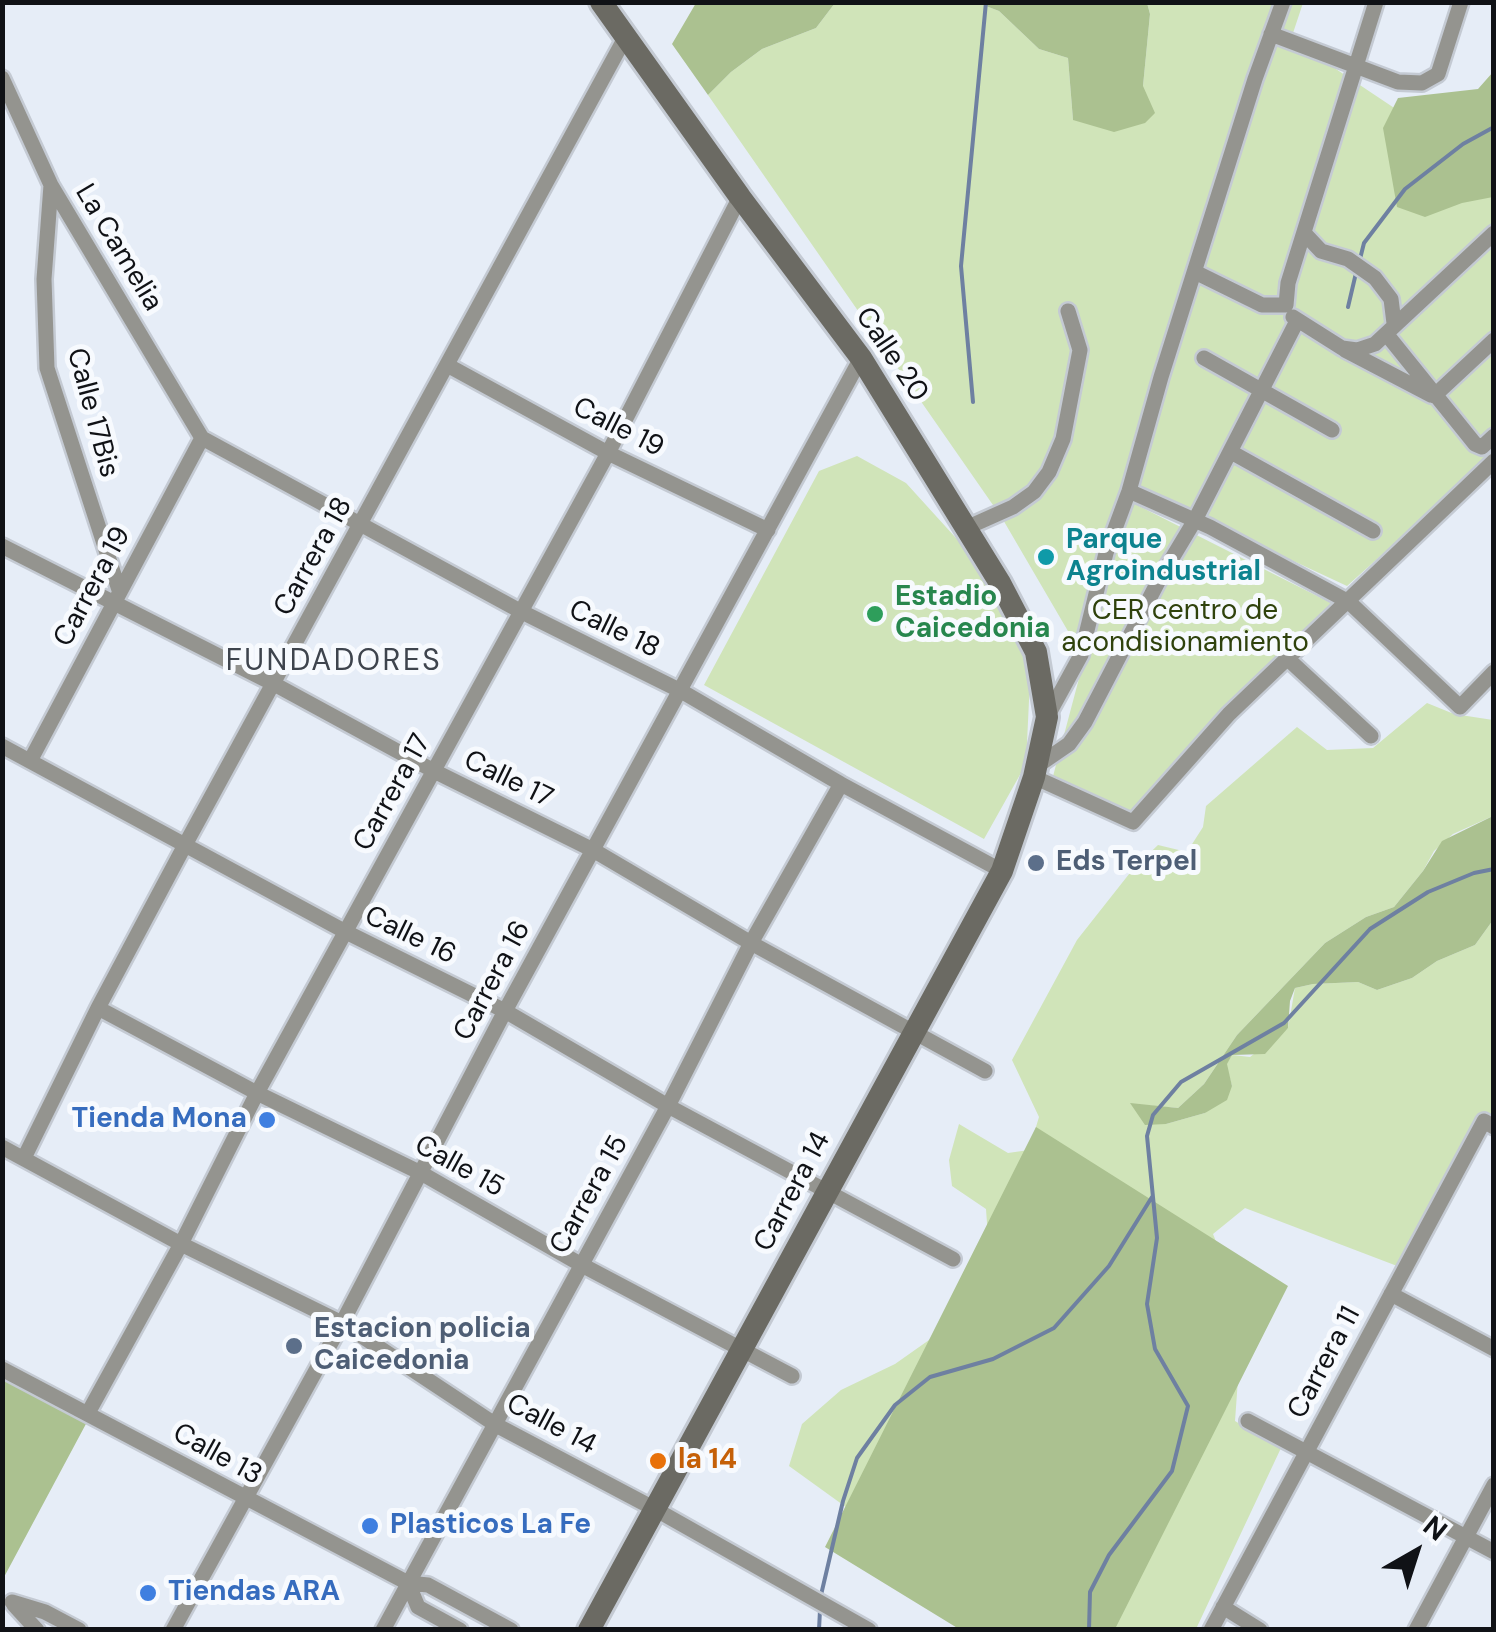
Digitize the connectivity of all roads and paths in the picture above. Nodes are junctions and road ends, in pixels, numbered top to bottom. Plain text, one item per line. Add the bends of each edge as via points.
1 (602, 2) edge
2 (1283, 2) edge
3 (1376, 2) edge
4 (1460, 2) edge
5 (1271, 34) junction
6 (626, 36) junction
7 (1357, 66) junction
8 (2, 78) edge
9 (51, 186) junction
10 (740, 197) junction
11 (1305, 234) junction
12 (1494, 234) edge
13 (1321, 251) junction
14 (1294, 264) junction
15 (1195, 272) junction
16 (1392, 299) junction
17 (1286, 305) junction
18 (1415, 305) junction
19 (1068, 311) dead end
20 (1296, 322) junction
21 (1391, 329) junction
22 (1494, 340) edge
23 (1342, 348) junction
24 (861, 358) junction
25 (1204, 358) dead end
26 (447, 365) junction
27 (1263, 391) junction
28 (1434, 396) junction
29 (1332, 430) dead end
30 (1494, 436) edge
31 (202, 438) junction
32 (1231, 452) junction
33 (608, 453) junction
34 (1494, 461) edge
35 (1129, 491) junction
36 (1195, 520) junction
37 (360, 524) junction
38 (966, 528) junction
39 (768, 530) junction
40 (1373, 531) dead end
41 (2, 546) edge
42 (115, 596) junction
43 (1348, 602) junction
44 (522, 612) junction
45 (1289, 660) junction
46 (1494, 672) edge
47 (274, 684) junction
48 (681, 690) junction
49 (1046, 717) junction
50 (1371, 736) dead end
51 (2, 746) edge
52 (30, 761) junction
53 (434, 771) junction
54 (1035, 772) junction
55 (841, 784) junction
56 (185, 845) junction
57 (593, 850) junction
58 (1002, 871) junction
59 (346, 932) junction
60 (751, 943) junction
61 (98, 1008) junction
62 (505, 1010) junction
63 (913, 1030) junction
64 (985, 1070) dead end
65 (256, 1093) junction
66 (668, 1106) junction
67 (1489, 1124) edge
68 (2, 1147) edge
69 (24, 1158) junction
70 (421, 1173) junction
71 (828, 1192) junction
72 (181, 1244) junction
73 (952, 1259) dead end
74 (580, 1264) junction
75 (1391, 1294) junction
76 (342, 1323) junction
77 (741, 1349) junction
78 (1494, 1349) edge
79 (2, 1369) edge
80 (792, 1376) dead end
81 (88, 1413) junction
82 (1248, 1421) dead end
83 (496, 1425) junction
84 (1306, 1452) junction
85 (1494, 1484) edge
86 (244, 1499) junction
87 (653, 1508) junction
88 (1466, 1537) junction
89 (1494, 1552) edge
90 (408, 1583) junction
91 (1222, 1607) junction
92 (37, 1630) edge
93 (78, 1630) edge
94 (174, 1630) edge
95 (384, 1630) edge
96 (460, 1630) edge
97 (512, 1630) edge
98 (589, 1630) edge
99 (868, 1630) edge
100 (1210, 1630) edge
101 (1260, 1630) edge
102 (1416, 1630) edge

1 - 6 main road, Calle 20
2 - 5 street
3 - 7 street
4 - 7 street via 1438,74 1422,83 1398,82
5 - 7 street
5 - 15 street
6 - 10 main road, Calle 20
6 - 26 street, Carrera 18
7 - 11 street
8 - 9 street, La Camelia
9 - 31 street, La Camelia
9 - 42 street, Calle 17Bis via 44,279 48,368
10 - 24 main road, Calle 20
10 - 33 street, Carrera 17
11 - 13 street
11 - 14 street
12 - 18 street
13 - 14 street
13 - 16 street via 1362,266
14 - 17 street
15 - 17 street via 1262,305
15 - 35 street
16 - 18 street
16 - 21 street
17 - 20 street
18 - 21 street
19 - 38 street via 1080,350 1063,439 1048,472 1013,507
20 - 23 street
20 - 27 street
21 - 23 street via 1357,350
21 - 28 street
22 - 28 street
23 - 28 street
24 - 38 main road, Calle 20
24 - 39 street, Carrera 16
25 - 27 street
26 - 33 street, Calle 19
26 - 37 street, Carrera 18
27 - 29 street
27 - 32 street
28 - 30 street via 1475,444 1482,447
31 - 37 street, Calle 18
31 - 42 street, Carrera 19
32 - 36 street
32 - 40 street
33 - 39 street, Calle 19
33 - 44 street, Carrera 17
34 - 43 street
35 - 36 street
35 - 49 street via 1081,654
36 - 43 street
36 - 54 street via 1085,722
37 - 44 street, Calle 18
37 - 47 street, Carrera 18
38 - 49 main road, Calle 20 via 1036,652
39 - 48 street, Carrera 16
41 - 42 street, Calle 17
42 - 47 street, Calle 17
42 - 52 street, Carrera 19
43 - 45 street
43 - 46 street via 1460,707
44 - 48 street, Calle 18
44 - 53 street, Carrera 17
45 - 50 street
45 - 54 street via 1230,714 1134,822
47 - 53 street, Calle 17
47 - 56 street, Carrera 18
48 - 55 street, Calle 18
48 - 57 street, Carrera 16
49 - 54 main road, Calle 20
51 - 52 street, Calle 16
52 - 56 street, Calle 16
53 - 57 street, Calle 17
53 - 59 street, Carrera 17
54 - 58 main road, Carrera 14
55 - 58 street, Calle 18
55 - 60 street, Carrera 15
56 - 59 street, Calle 16
56 - 61 street, Carrera 18
57 - 60 street, Calle 17
57 - 62 street, Carrera 16
58 - 63 main road, Carrera 14
59 - 62 street, Calle 16
59 - 65 street, Carrera 17
60 - 63 street, Calle 17
60 - 66 street, Carrera 15
61 - 65 street, Calle 15
61 - 69 street, Carrera 18
62 - 66 street, Calle 16
62 - 70 street, Carrera 16
63 - 64 street, Calle 17
63 - 71 main road, Carrera 14
65 - 70 street, Calle 15
65 - 72 street, Carrera 17
66 - 71 street, Calle 16
66 - 74 street, Carrera 15
67 - 75 street, Carrera 11
68 - 69 street, Calle 14
69 - 72 street, Calle 14
70 - 74 street, Calle 15
70 - 76 street, Carrera 16
71 - 73 street, Calle 16
71 - 77 main road, Carrera 14
72 - 76 street, Calle 14
72 - 81 street, Carrera 17
74 - 77 street, Calle 15
74 - 83 street, Carrera 15
75 - 78 street
75 - 84 street, Carrera 11
76 - 83 street, Calle 14
76 - 86 street, Carrera 16
77 - 80 street, Calle 15
77 - 87 main road, Carrera 14
79 - 81 street, Calle 13
81 - 86 street, Calle 13
82 - 84 street
83 - 87 street, Calle 14
83 - 90 street, Carrera 15
84 - 88 street
84 - 91 street, Carrera 11
85 - 88 street
86 - 90 street, Calle 13
86 - 94 street, Carrera 16
87 - 98 main road, Carrera 14
87 - 99 street, Calle 14
88 - 89 street
88 - 102 street
90 - 95 street, Carrera 15
90 - 96 street, Calle 13 via 418,1607
90 - 97 street, Calle 13 via 428,1585
91 - 100 street, Carrera 11
91 - 101 street
92 - 93 street via 12,1602

